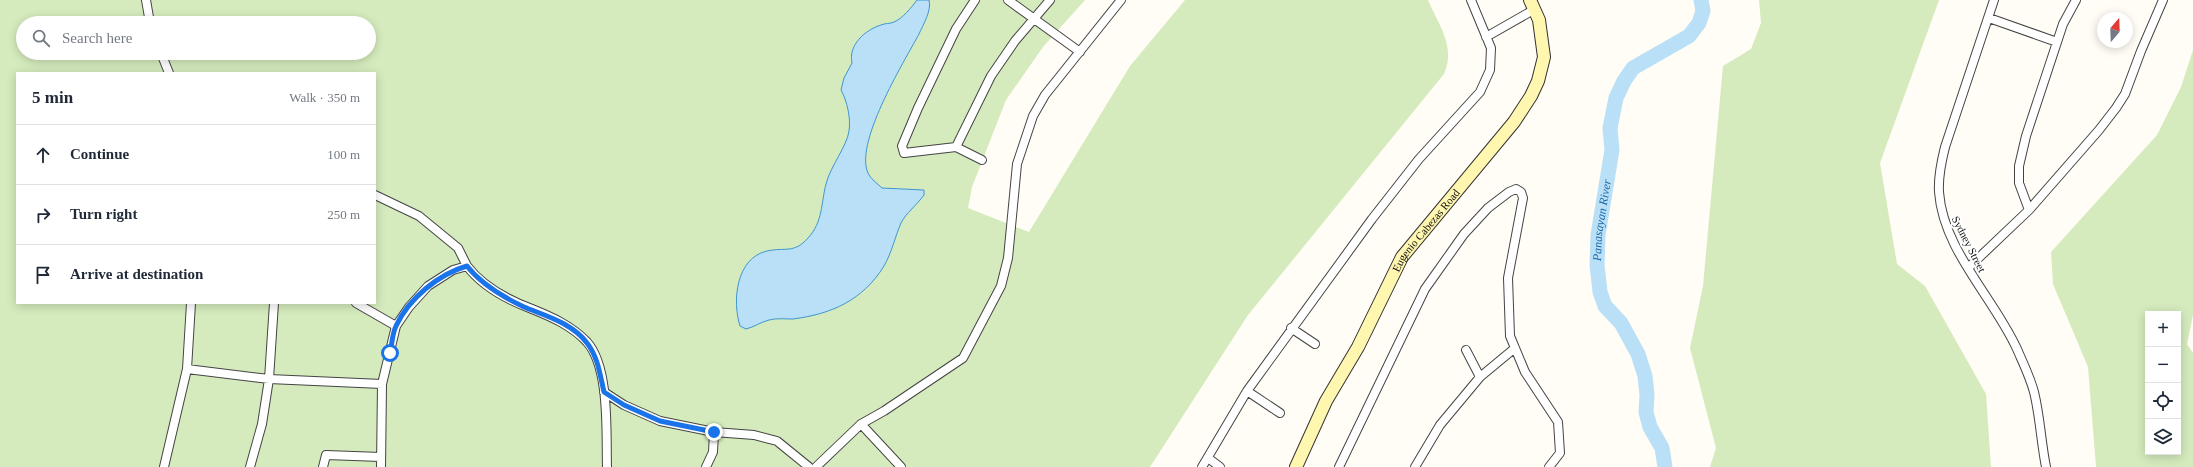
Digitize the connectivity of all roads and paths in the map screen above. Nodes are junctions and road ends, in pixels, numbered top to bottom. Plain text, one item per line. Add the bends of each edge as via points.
1 (146, 0) edge
2 (975, 0) edge
3 (1008, 0) edge
4 (1050, 0) edge
5 (1121, 0) edge
6 (1471, 0) edge
7 (1994, 0) edge
8 (2076, 0) edge
9 (2163, 0) edge
10 (1532, 5) edge
11 (149, 16) edge
12 (1033, 18) junction
13 (1989, 18) junction
14 (1486, 37) junction
15 (2057, 42) junction
16 (1080, 52) junction
17 (164, 60) edge
18 (169, 72) edge
19 (956, 146) junction
20 (982, 160) dead end
21 (376, 195) edge
22 (2029, 210) junction
23 (467, 266) junction
24 (1968, 268) junction
25 (191, 304) edge
26 (274, 304) edge
27 (358, 304) edge
28 (396, 326) junction
29 (1291, 328) junction
30 (1315, 344) dead end
31 (1515, 348) junction
32 (1466, 350) dead end
33 (187, 368) junction
34 (1480, 377) junction
35 (269, 379) junction
36 (382, 384) junction
37 (1247, 391) junction
38 (604, 392) junction
39 (1280, 413) dead end
40 (861, 424) junction
41 (714, 432) junction
42 (381, 457) junction
43 (1208, 458) junction
44 (1341, 466) edge
45 (164, 467) edge
46 (250, 467) edge
47 (324, 467) edge
48 (381, 467) edge
49 (607, 467) edge
50 (706, 467) edge
51 (810, 467) edge
52 (816, 467) edge
53 (901, 467) edge
54 (1202, 467) edge
55 (1220, 467) edge
56 (1296, 467) edge
57 (1415, 467) edge
58 (1549, 467) edge
59 (2046, 467) edge

1 - 11 street
2 - 19 street via 956,29 902,146 904,153
3 - 12 street
4 - 12 street
5 - 16 street
6 - 14 street
7 - 13 street, Sydney Street
8 - 15 street
9 - 22 street via 2125,94 2099,130
10 - 14 street
10 - 56 street, Eugenio Cabezas Road via 1541,32 1544,57 1531,96 1514,122 1402,257 1358,347 1326,401
12 - 16 street
12 - 19 street via 991,76
13 - 15 street
13 - 24 street, Sydney Street via 1945,147 1939,173 1939,193 1945,224
14 - 29 street via 1491,48 1490,70 1480,92 1419,159
15 - 22 street via 2026,136 2019,166 2019,183
16 - 40 street via 1045,95 1033,116 1017,164 1008,258 1001,286 963,358 884,412
17 - 18 street
19 - 20 street
21 - 23 street via 419,216 458,248
22 - 24 street
23 - 28 street via 453,270 428,286
23 - 38 street via 485,284 524,306 569,326 588,343 598,364
24 - 59 street, Sydney Street via 2010,336 2024,366 2034,392
25 - 33 street
26 - 35 street
27 - 28 street
28 - 36 street
29 - 30 street
29 - 37 street
31 - 34 street
31 - 44 street via 1510,336 1508,278 1523,198 1521,192 1516,189 1488,208 1464,234 1425,289
31 - 58 street via 1525,372 1558,422 1560,454
32 - 34 street
33 - 35 street
33 - 45 street
34 - 57 street via 1440,425
35 - 36 street
35 - 46 street via 262,424
36 - 42 street
37 - 39 street
37 - 43 street
38 - 41 street via 624,405 660,421
38 - 49 street
40 - 52 street
40 - 53 street
41 - 50 street via 712,452
41 - 51 street via 754,434 777,441
42 - 47 street via 326,455
42 - 48 street
43 - 54 street
43 - 55 street

